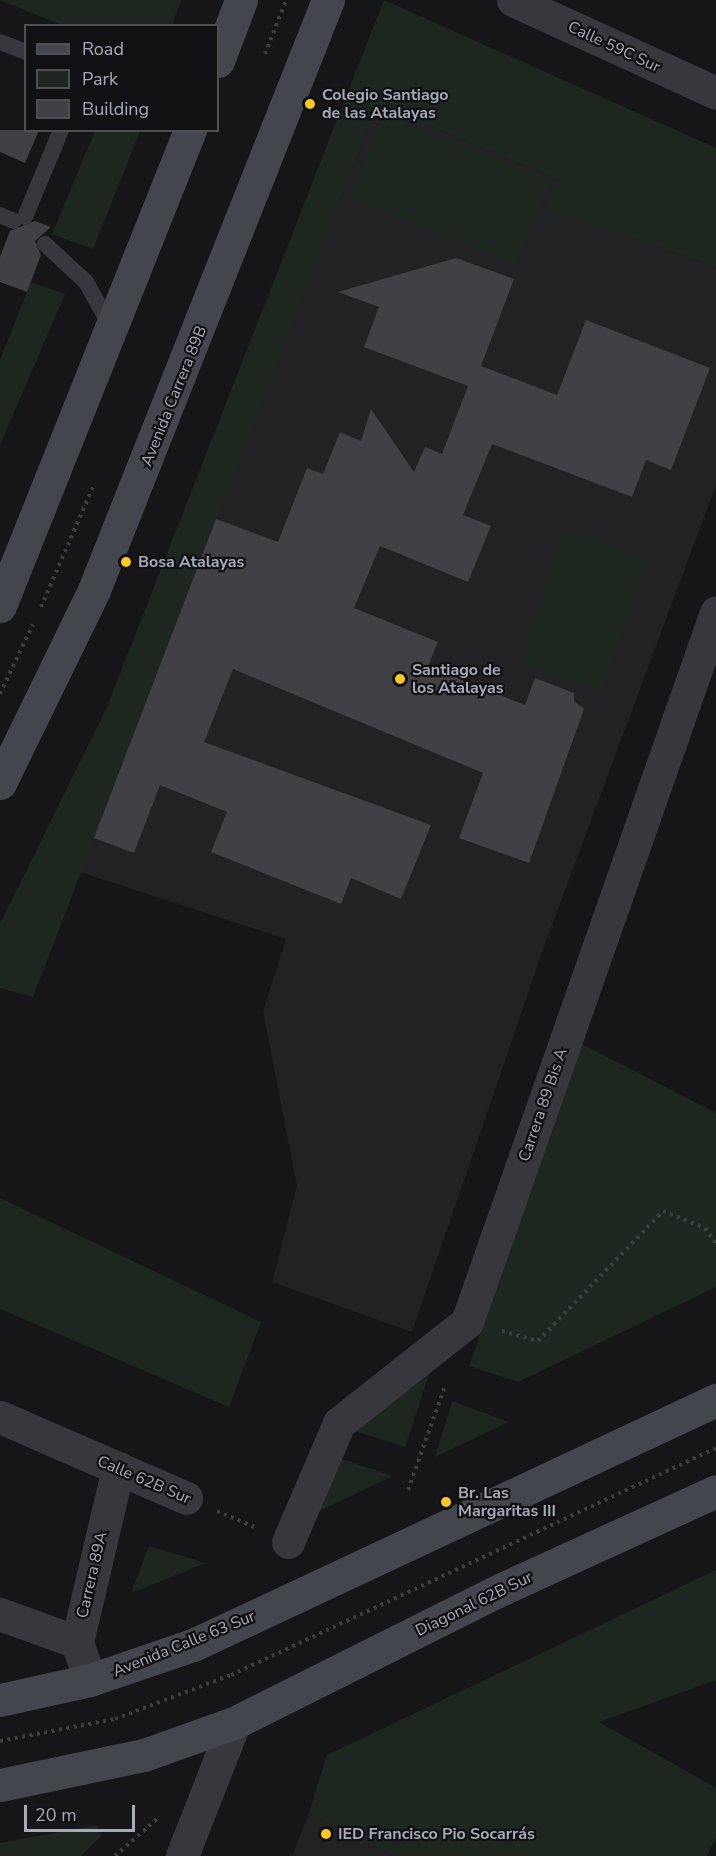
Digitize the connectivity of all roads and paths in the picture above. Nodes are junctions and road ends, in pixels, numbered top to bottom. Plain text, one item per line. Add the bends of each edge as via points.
1 (241, 0) edge
2 (286, 0) edge
3 (328, 0) edge
4 (513, 0) edge
5 (556, 9) edge
6 (0, 42) edge
7 (24, 51) edge
8 (219, 58) edge
9 (260, 66) dead end
10 (715, 89) edge
11 (60, 132) edge
12 (189, 132) edge
13 (13, 218) edge
14 (45, 244) dead end
15 (113, 331) junction
16 (95, 484) dead end
17 (0, 606) edge
18 (716, 612) edge
19 (0, 694) edge
20 (0, 783) edge
21 (716, 1244) edge
22 (467, 1322) junction
23 (447, 1378) dead end
24 (716, 1400) edge
25 (0, 1417) edge
26 (118, 1468) junction
27 (408, 1490) dead end
28 (716, 1491) edge
29 (186, 1498) joint
30 (288, 1542) joint
31 (0, 1614) edge
32 (76, 1642) junction
33 (90, 1680) junction
34 (0, 1700) edge
35 (234, 1723) junction
36 (0, 1785) edge
37 (159, 1817) dead end
38 (115, 1856) edge
39 (182, 1856) edge

1 - 8 main road
2 - 9 path
3 - 20 main road, Avenida Carrera 89B via 94,590
4 - 5 street, Calle 59C Sur
5 - 10 street, Calle 59C Sur
6 - 7 lane
11 - 13 lane
12 - 15 main road
14 - 15 lane via 86,282
15 - 17 main road
16 - 19 path
18 - 22 street, Carrera 89 Bis A
21 - 22 path via 705,1228 663,1211 538,1341
22 - 30 street via 339,1423
23 - 27 path
24 - 33 main road, Avenida Calle 63 Sur via 193,1644
25 - 26 street, Calle 62B Sur
26 - 29 street, Calle 62B Sur
26 - 32 street, Carrera 89A
28 - 35 main road, Diagonal 62B Sur via 502,1589
29 - 30 path, Calle 62B Sur
31 - 32 street
32 - 33 street
33 - 34 main road, Avenida Calle 63 Sur
35 - 36 main road via 144,1755
35 - 39 street
37 - 38 path

